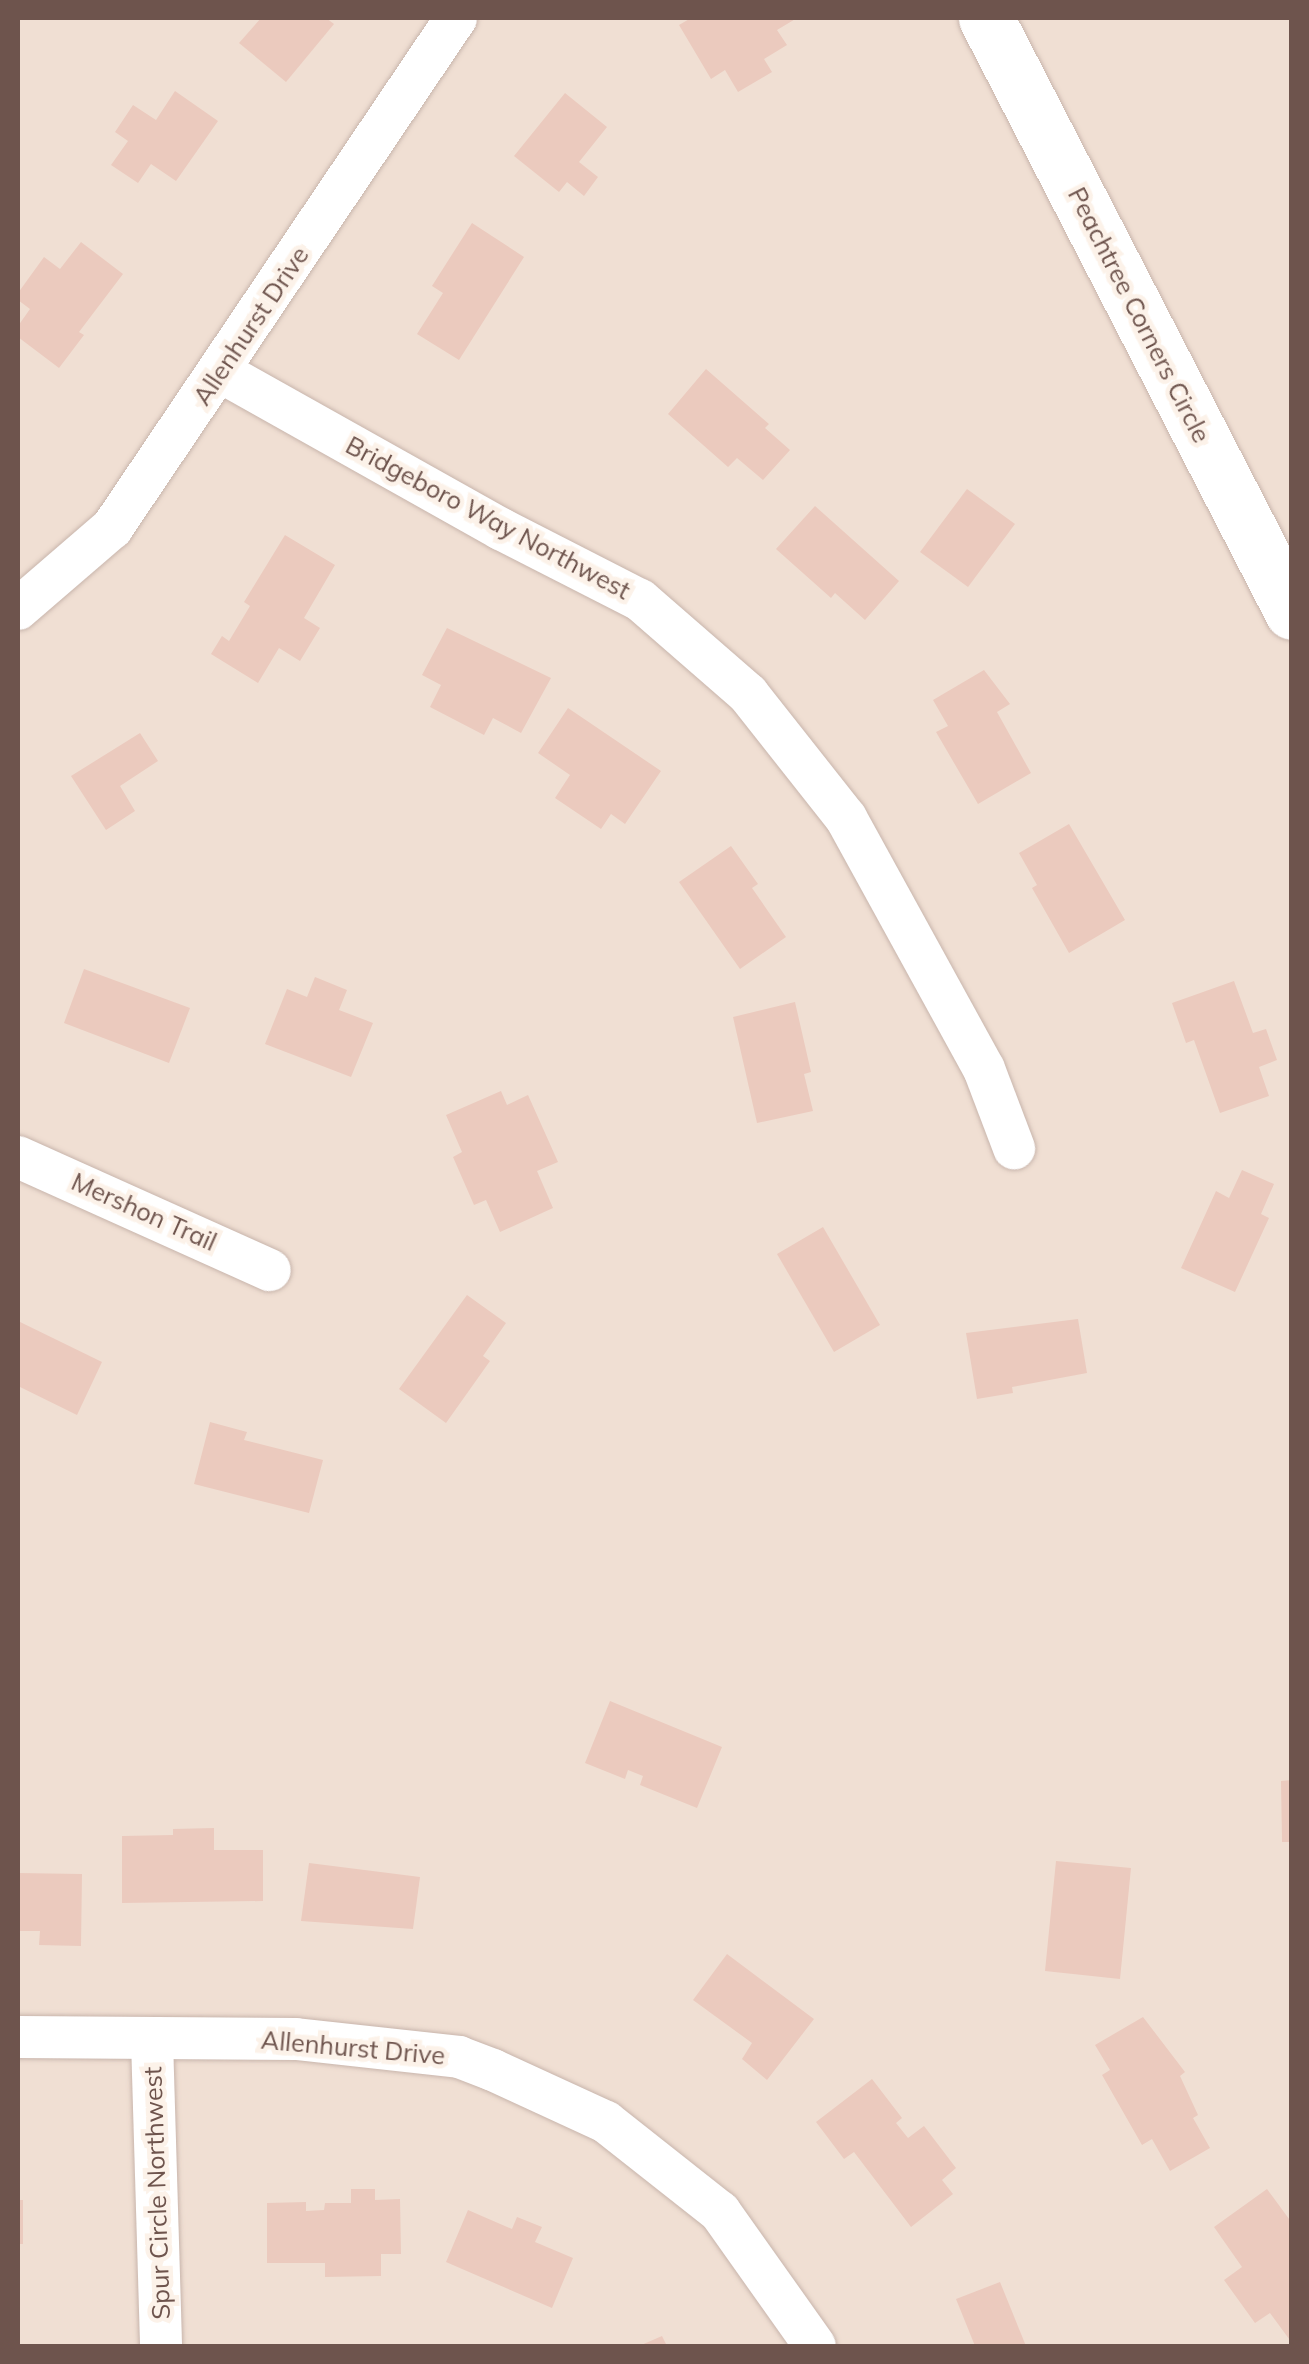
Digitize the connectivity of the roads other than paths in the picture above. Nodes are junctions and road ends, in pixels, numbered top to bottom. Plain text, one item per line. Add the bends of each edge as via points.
1 (456, 18) edge
2 (986, 18) edge
3 (221, 372) junction
4 (18, 610) edge
5 (1292, 612) edge
6 (1014, 1148) dead end
7 (18, 1156) edge
8 (270, 1270) dead end
9 (18, 2037) edge
10 (152, 2040) junction
11 (161, 2346) edge
12 (814, 2346) edge

1 - 3 street, Allenhurst Drive
2 - 5 street, Peachtree Corners Circle
3 - 4 street, Allenhurst Drive via 112,528
3 - 6 street, Bridgeboro Way Northwest via 640,600 748,694 846,818 984,1069
7 - 8 street, Mershon Trail
9 - 10 street, Allenhurst Drive
10 - 11 street, Spur Circle Northwest
10 - 12 street, Allenhurst Drive via 296,2039 459,2057 509,2077 606,2122 720,2212

